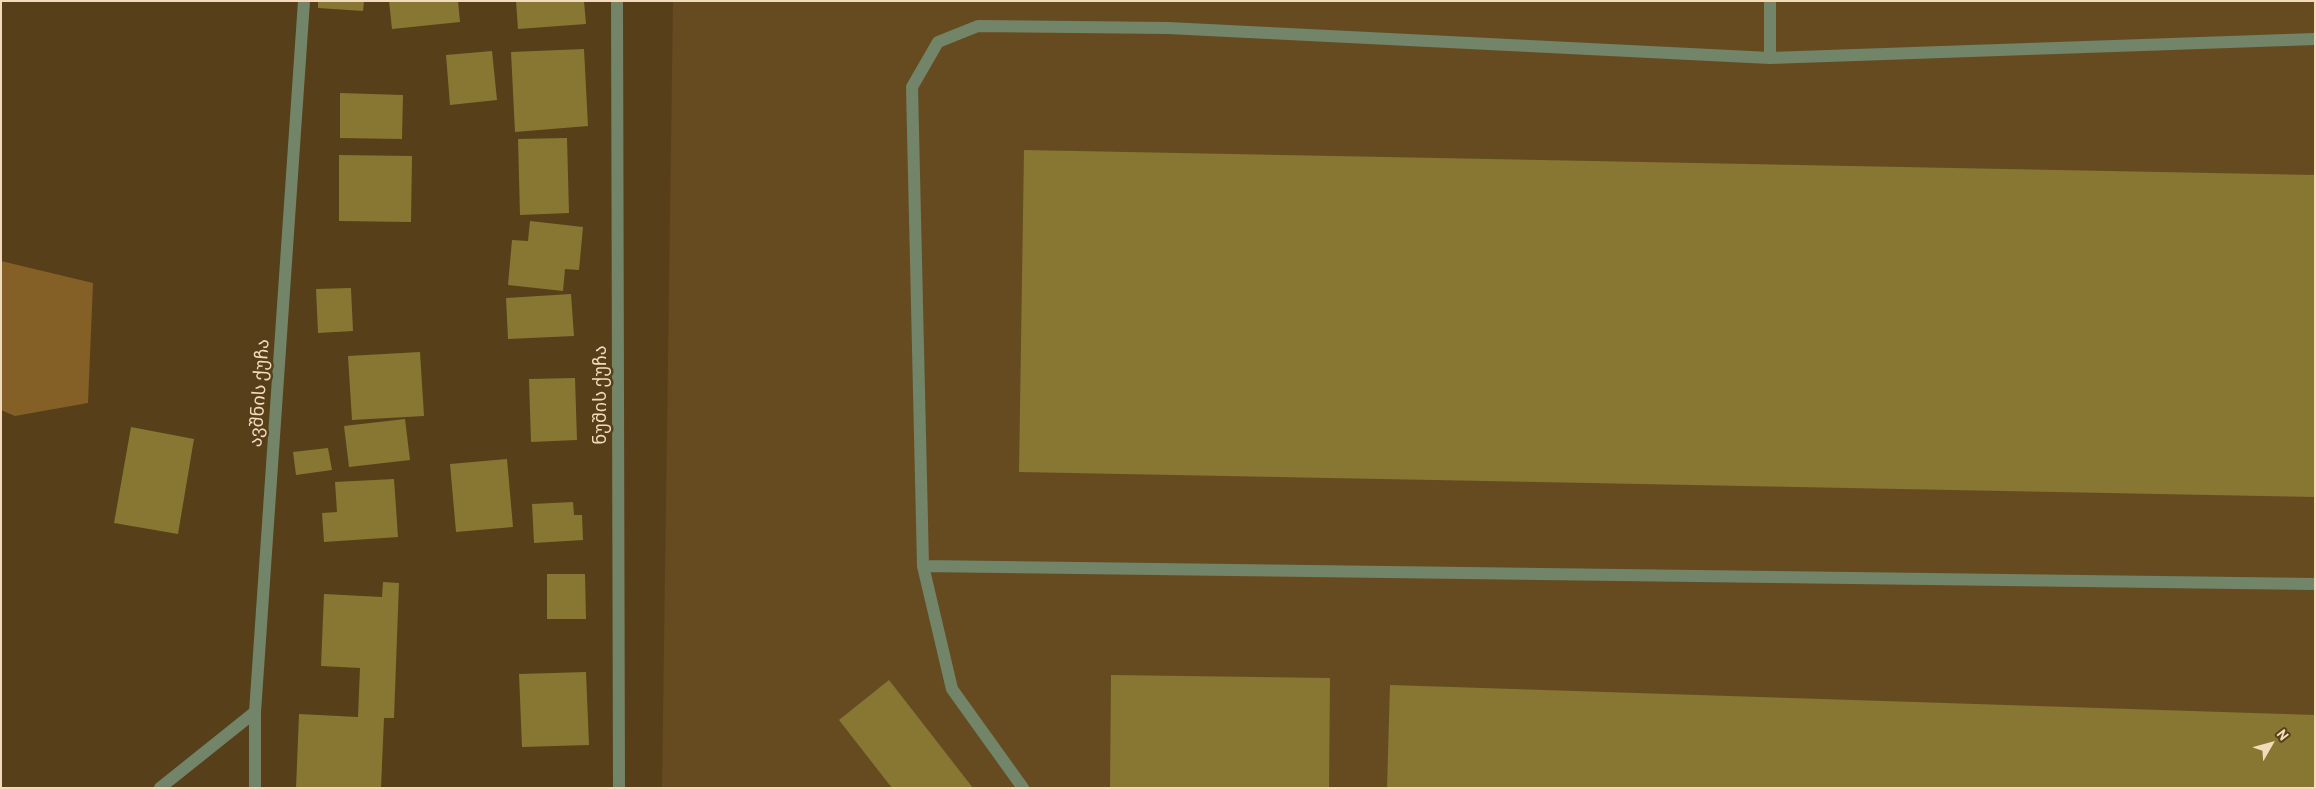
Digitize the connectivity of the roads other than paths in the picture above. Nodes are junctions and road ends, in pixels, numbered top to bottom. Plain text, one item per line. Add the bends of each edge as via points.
1 (304, 1) edge
2 (617, 1) edge
3 (1770, 1) edge
4 (2315, 39) edge
5 (1770, 58) junction
6 (923, 566) junction
7 (2315, 584) edge
8 (255, 712) junction
9 (160, 788) edge
10 (255, 788) edge
11 (618, 788) edge
12 (1023, 788) edge

1 - 8 street, ავშნის ქუჩა
2 - 11 street, ნუშის ქუჩა
3 - 5 street
4 - 5 street
5 - 6 street via 1168,28 978,26 938,42 912,88
6 - 7 street
6 - 12 street via 952,689
8 - 9 street
8 - 10 street, ავშნის ქუჩა

